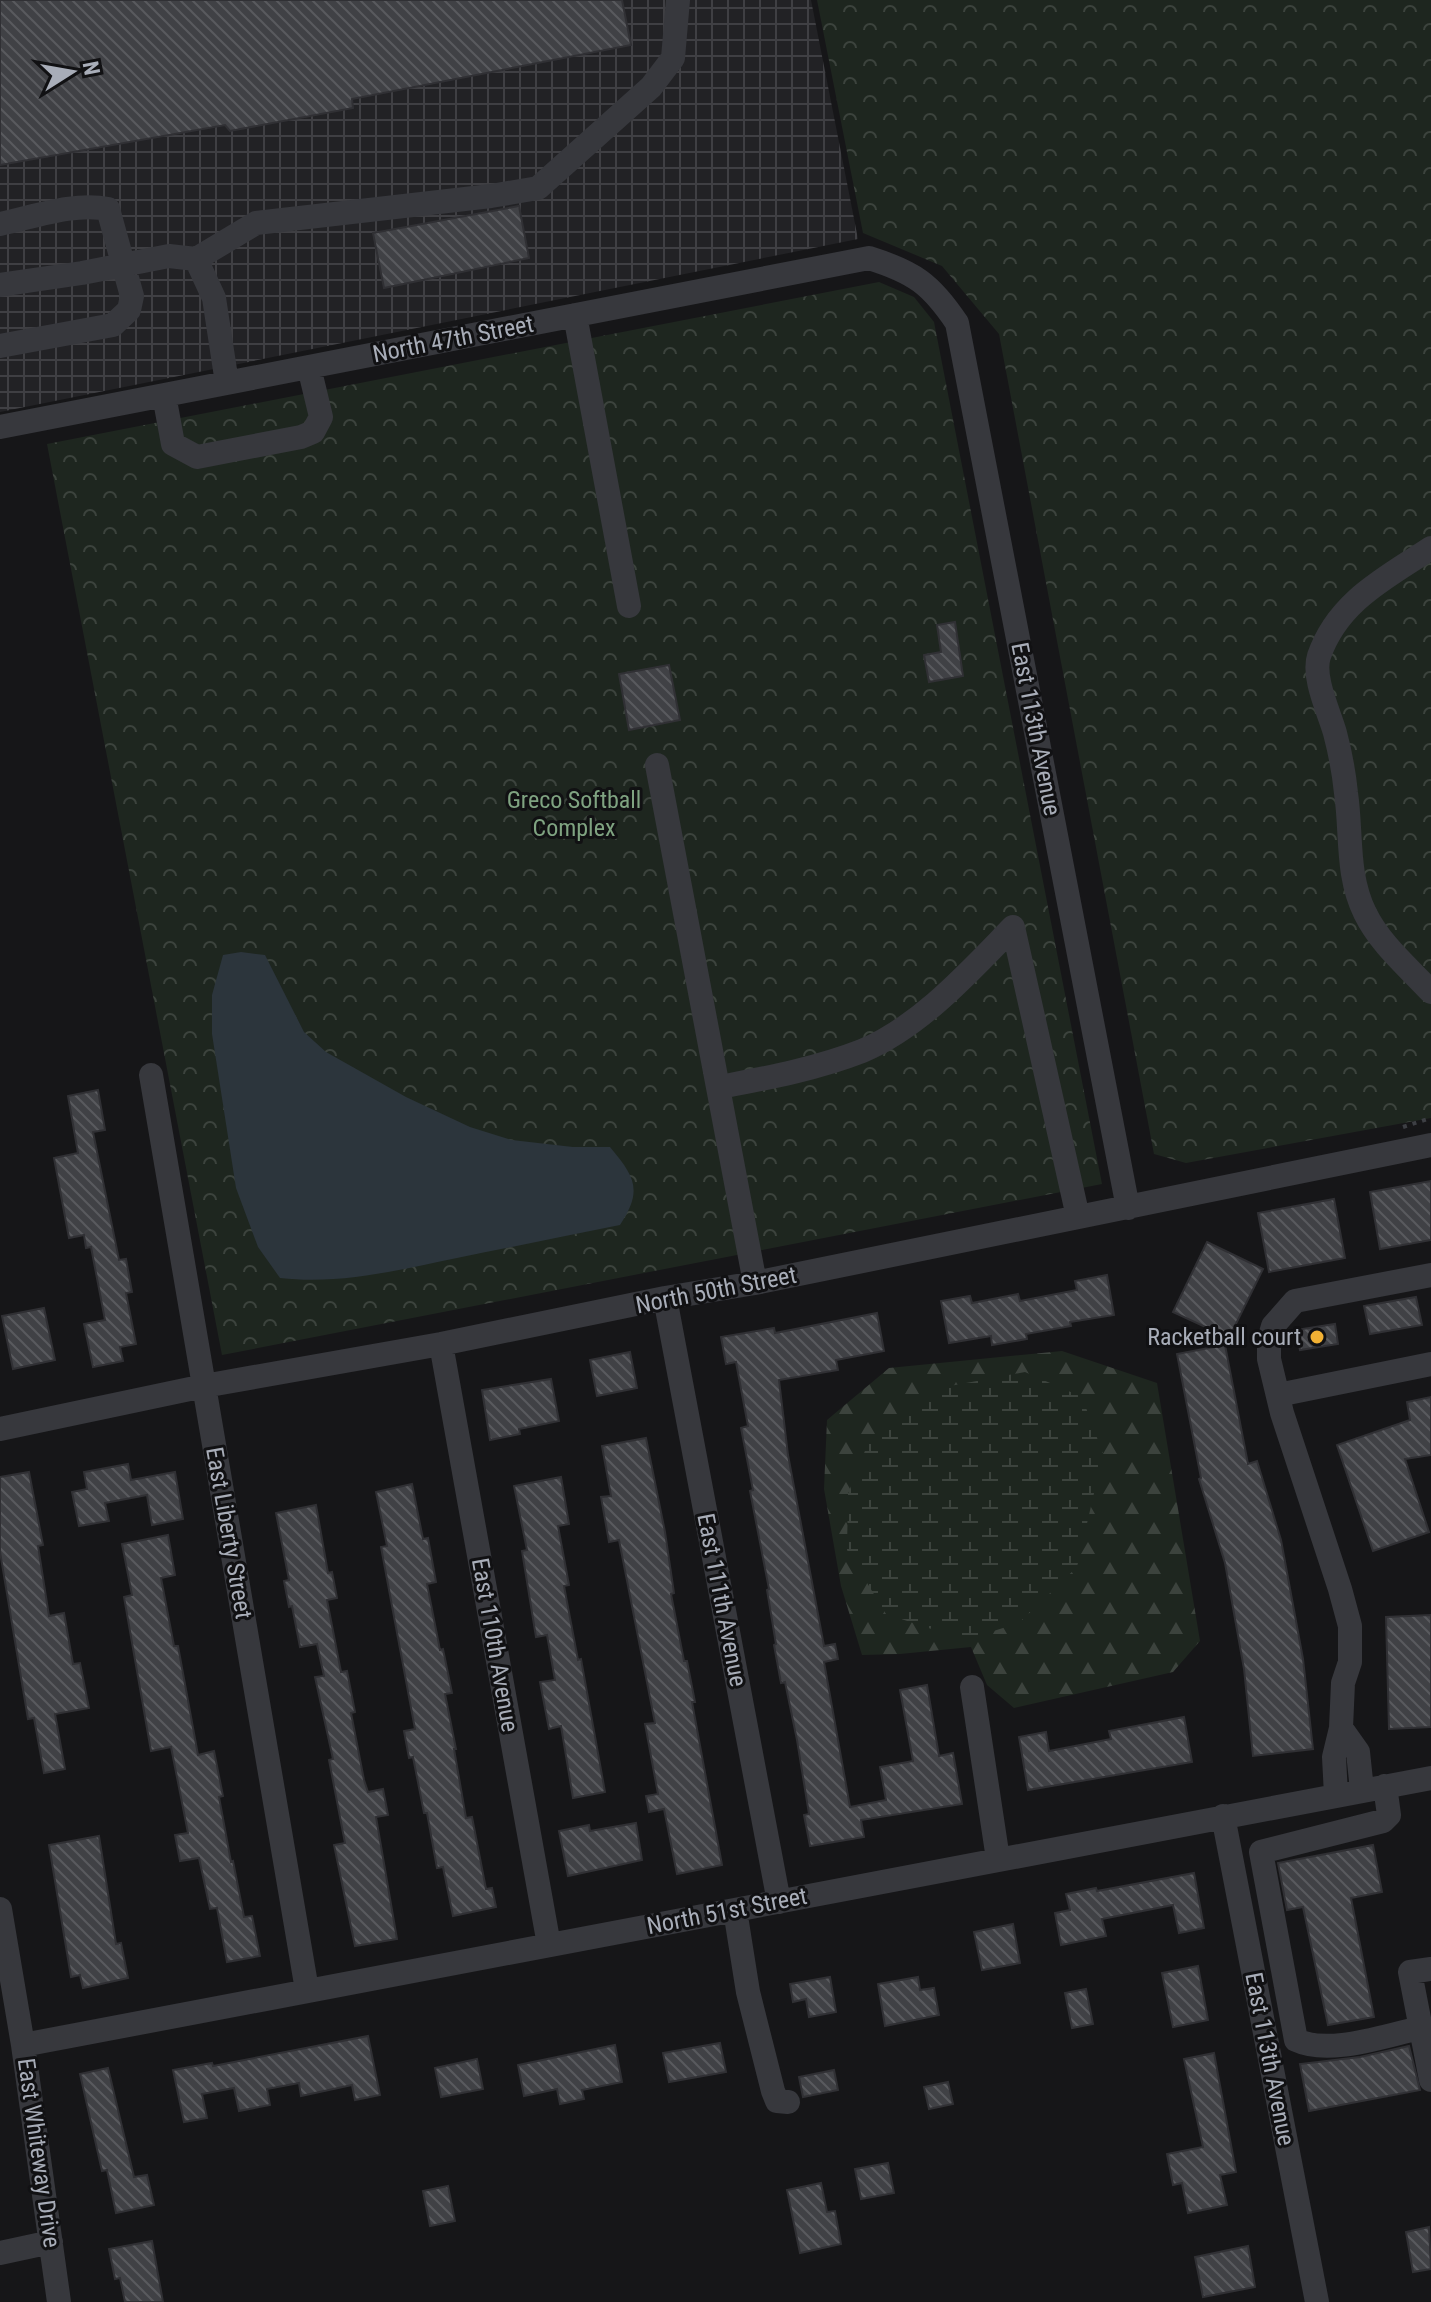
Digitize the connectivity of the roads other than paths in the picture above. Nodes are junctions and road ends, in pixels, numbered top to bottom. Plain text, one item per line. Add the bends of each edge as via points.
1 (678, 0) edge
2 (0, 224) edge
3 (196, 259) junction
4 (125, 265) junction
5 (906, 269) joint
6 (0, 285) edge
7 (575, 315) junction
8 (0, 346) edge
9 (309, 367) junction
10 (227, 383) junction
11 (164, 395) junction
12 (0, 427) edge
13 (1431, 548) edge
14 (629, 606) dead end
15 (657, 765) dead end
16 (1431, 992) edge
17 (151, 1075) dead end
18 (720, 1087) junction
19 (1431, 1145) edge
20 (1128, 1208) junction
21 (1078, 1217) junction
22 (1431, 1275) edge
23 (755, 1283) junction
24 (665, 1298) junction
25 (441, 1344) junction
26 (1431, 1364) edge
27 (204, 1386) junction
28 (1278, 1395) junction
29 (0, 1429) edge
30 (972, 1687) dead end
31 (1341, 1728) junction
32 (1431, 1778) edge
33 (1374, 1788) junction
34 (1336, 1795) junction
35 (1223, 1816) junction
36 (998, 1859) junction
37 (779, 1902) junction
38 (0, 1909) edge
39 (735, 1910) junction
40 (549, 1945) junction
41 (1431, 1969) edge
42 (307, 1990) junction
43 (1421, 2028) junction
44 (23, 2045) junction
45 (1431, 2080) edge
46 (788, 2102) dead end
47 (51, 2242) junction
48 (0, 2253) edge
49 (59, 2302) edge
50 (1317, 2302) edge

1 - 3 street via 673,58 651,87 538,188 256,223
2 - 4 street via 77,208 108,209
3 - 4 street via 169,256
3 - 10 street via 214,298
4 - 6 street
4 - 8 street via 132,296 120,321
5 - 7 street, North 47th Street via 869,258
5 - 20 street, East 113th Avenue via 940,297 957,323
7 - 9 street, North 47th Street
7 - 14 street
9 - 10 street, North 47th Street
9 - 11 street via 321,417 313,432 243,449 197,457 173,444
10 - 11 street, North 47th Street
11 - 12 street, North 47th Street
13 - 16 street via 1358,596 1333,628 1318,660 1322,699 1347,794 1352,878 1376,934
15 - 18 street
17 - 27 street, East Liberty Street
18 - 21 street via 791,1073 863,1050 902,1028 953,988 1013,927
18 - 23 street
19 - 20 street, North 50th Street
20 - 21 street, North 50th Street
21 - 23 street, North 50th Street
22 - 28 street via 1295,1301 1273,1326 1269,1340
23 - 24 street, North 50th Street
24 - 25 street, North 50th Street
24 - 37 street, East 111th Avenue
25 - 27 street, North 50th Street
25 - 40 street, East 110th Avenue
26 - 28 street
27 - 29 street, North 50th Street
27 - 42 street, East Liberty Street
28 - 31 street via 1350,1626
30 - 36 street
31 - 33 street
31 - 34 street via 1334,1757
32 - 33 street, North 51st Street
33 - 34 street, North 51st Street
33 - 43 street via 1389,1815 1383,1821 1261,1852 1296,2040 1328,2047
34 - 35 street, North 51st Street
35 - 36 street, North 51st Street
35 - 50 street, East 113th Avenue
36 - 37 street, North 51st Street
37 - 39 street, North 51st Street
38 - 44 street, East Whiteway Drive
39 - 40 street, North 51st Street
39 - 46 street via 748,1992 773,2091 777,2101
40 - 42 street, North 51st Street
41 - 43 street via 1410,1972
42 - 44 street, North 51st Street
43 - 45 street
44 - 47 street, East Whiteway Drive
47 - 48 street
47 - 49 street, East Whiteway Drive

